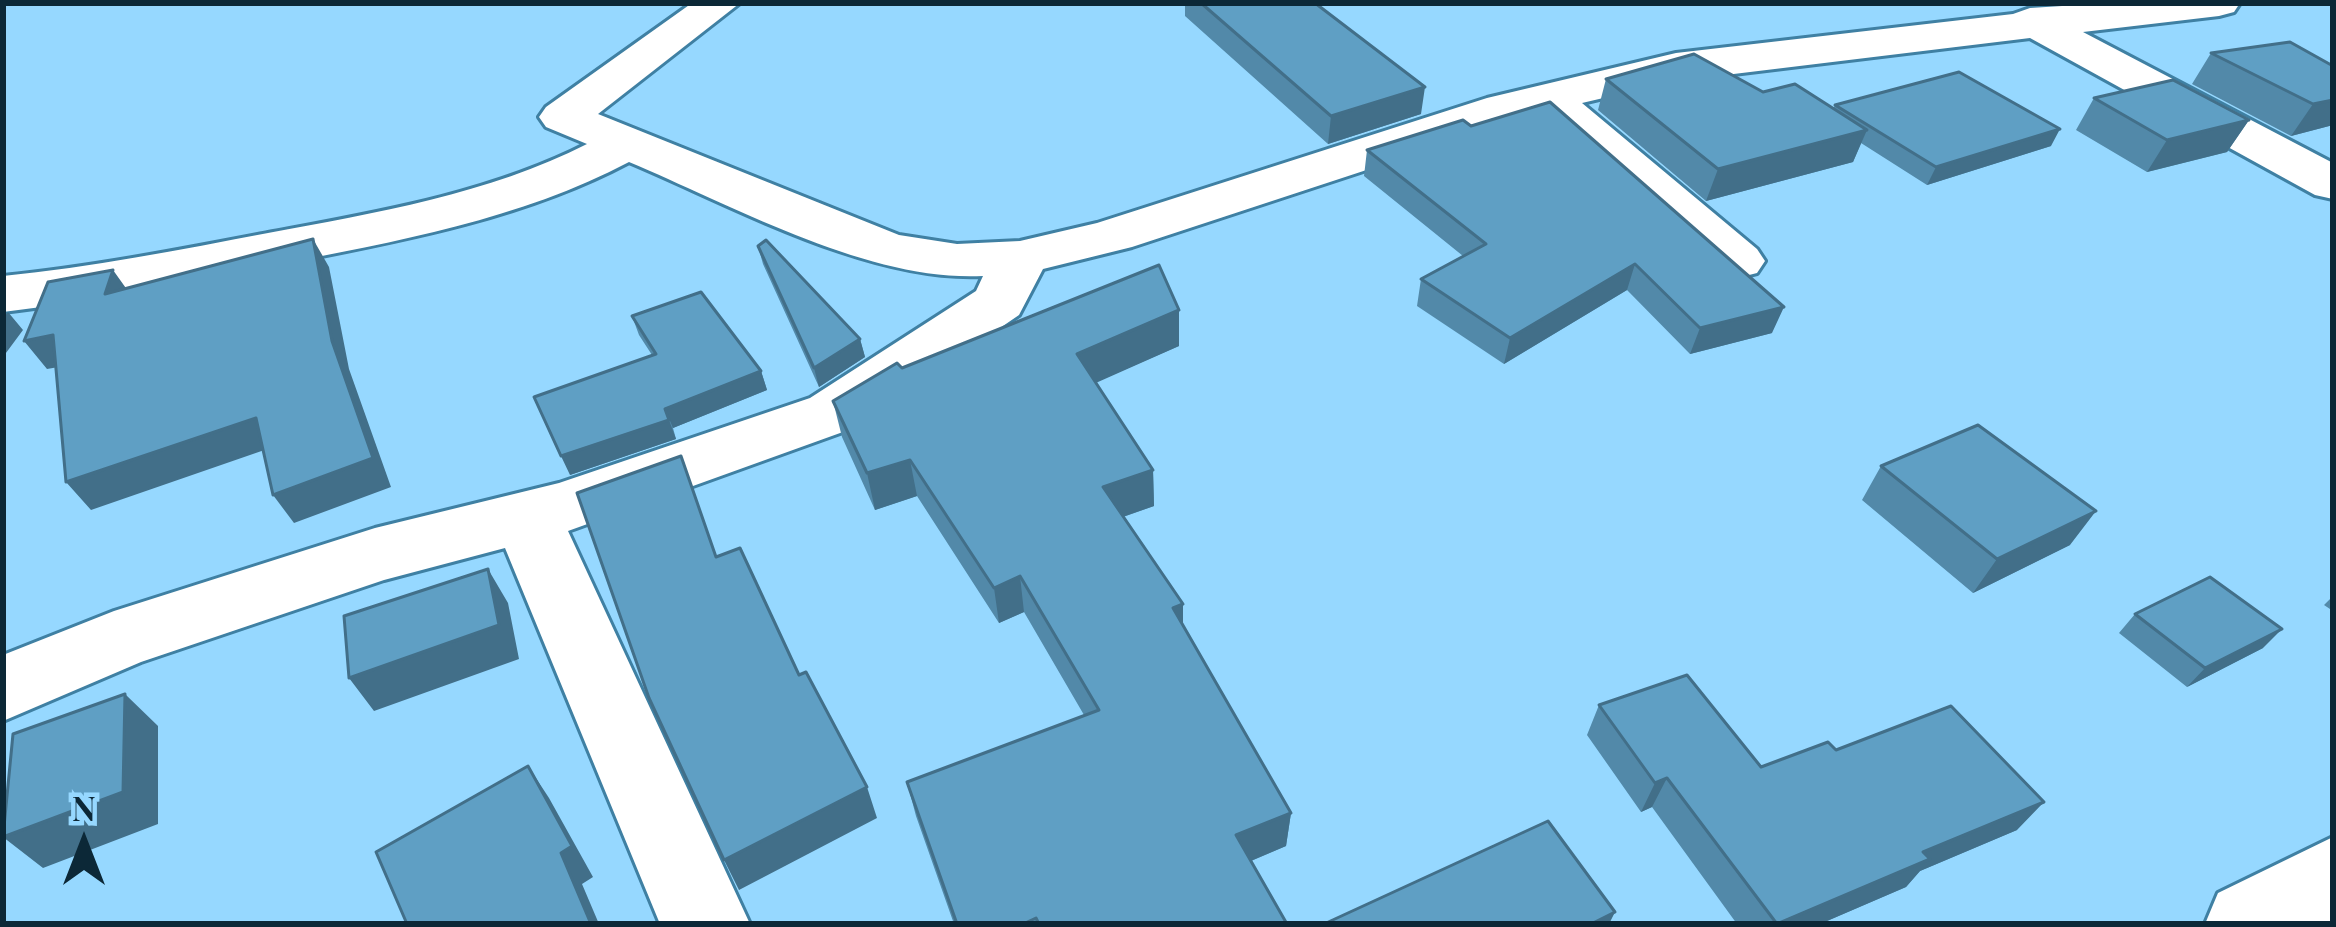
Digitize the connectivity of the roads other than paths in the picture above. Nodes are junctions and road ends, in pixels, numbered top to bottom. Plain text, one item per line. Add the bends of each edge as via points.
1 (719, 3) edge
2 (1997, 3) edge
3 (2219, 3) edge
4 (2041, 27) junction
5 (1547, 98) junction
6 (631, 142) junction
7 (2333, 184) edge
8 (1020, 258) junction
9 (1737, 261) edge
10 (3, 294) edge
11 (527, 517) junction
12 (3, 689) edge
13 (2333, 878) edge
14 (705, 924) edge
15 (2250, 924) edge

1 - 6 street via 563,117
2 - 4 street
3 - 4 street
4 - 5 street via 1676,67
4 - 7 street
5 - 8 street
5 - 9 street
6 - 8 street via 887,250 957,261
6 - 10 street via 556,180 366,231
8 - 11 street via 999,302 832,412
11 - 12 street via 223,605
11 - 14 street
13 - 15 street

